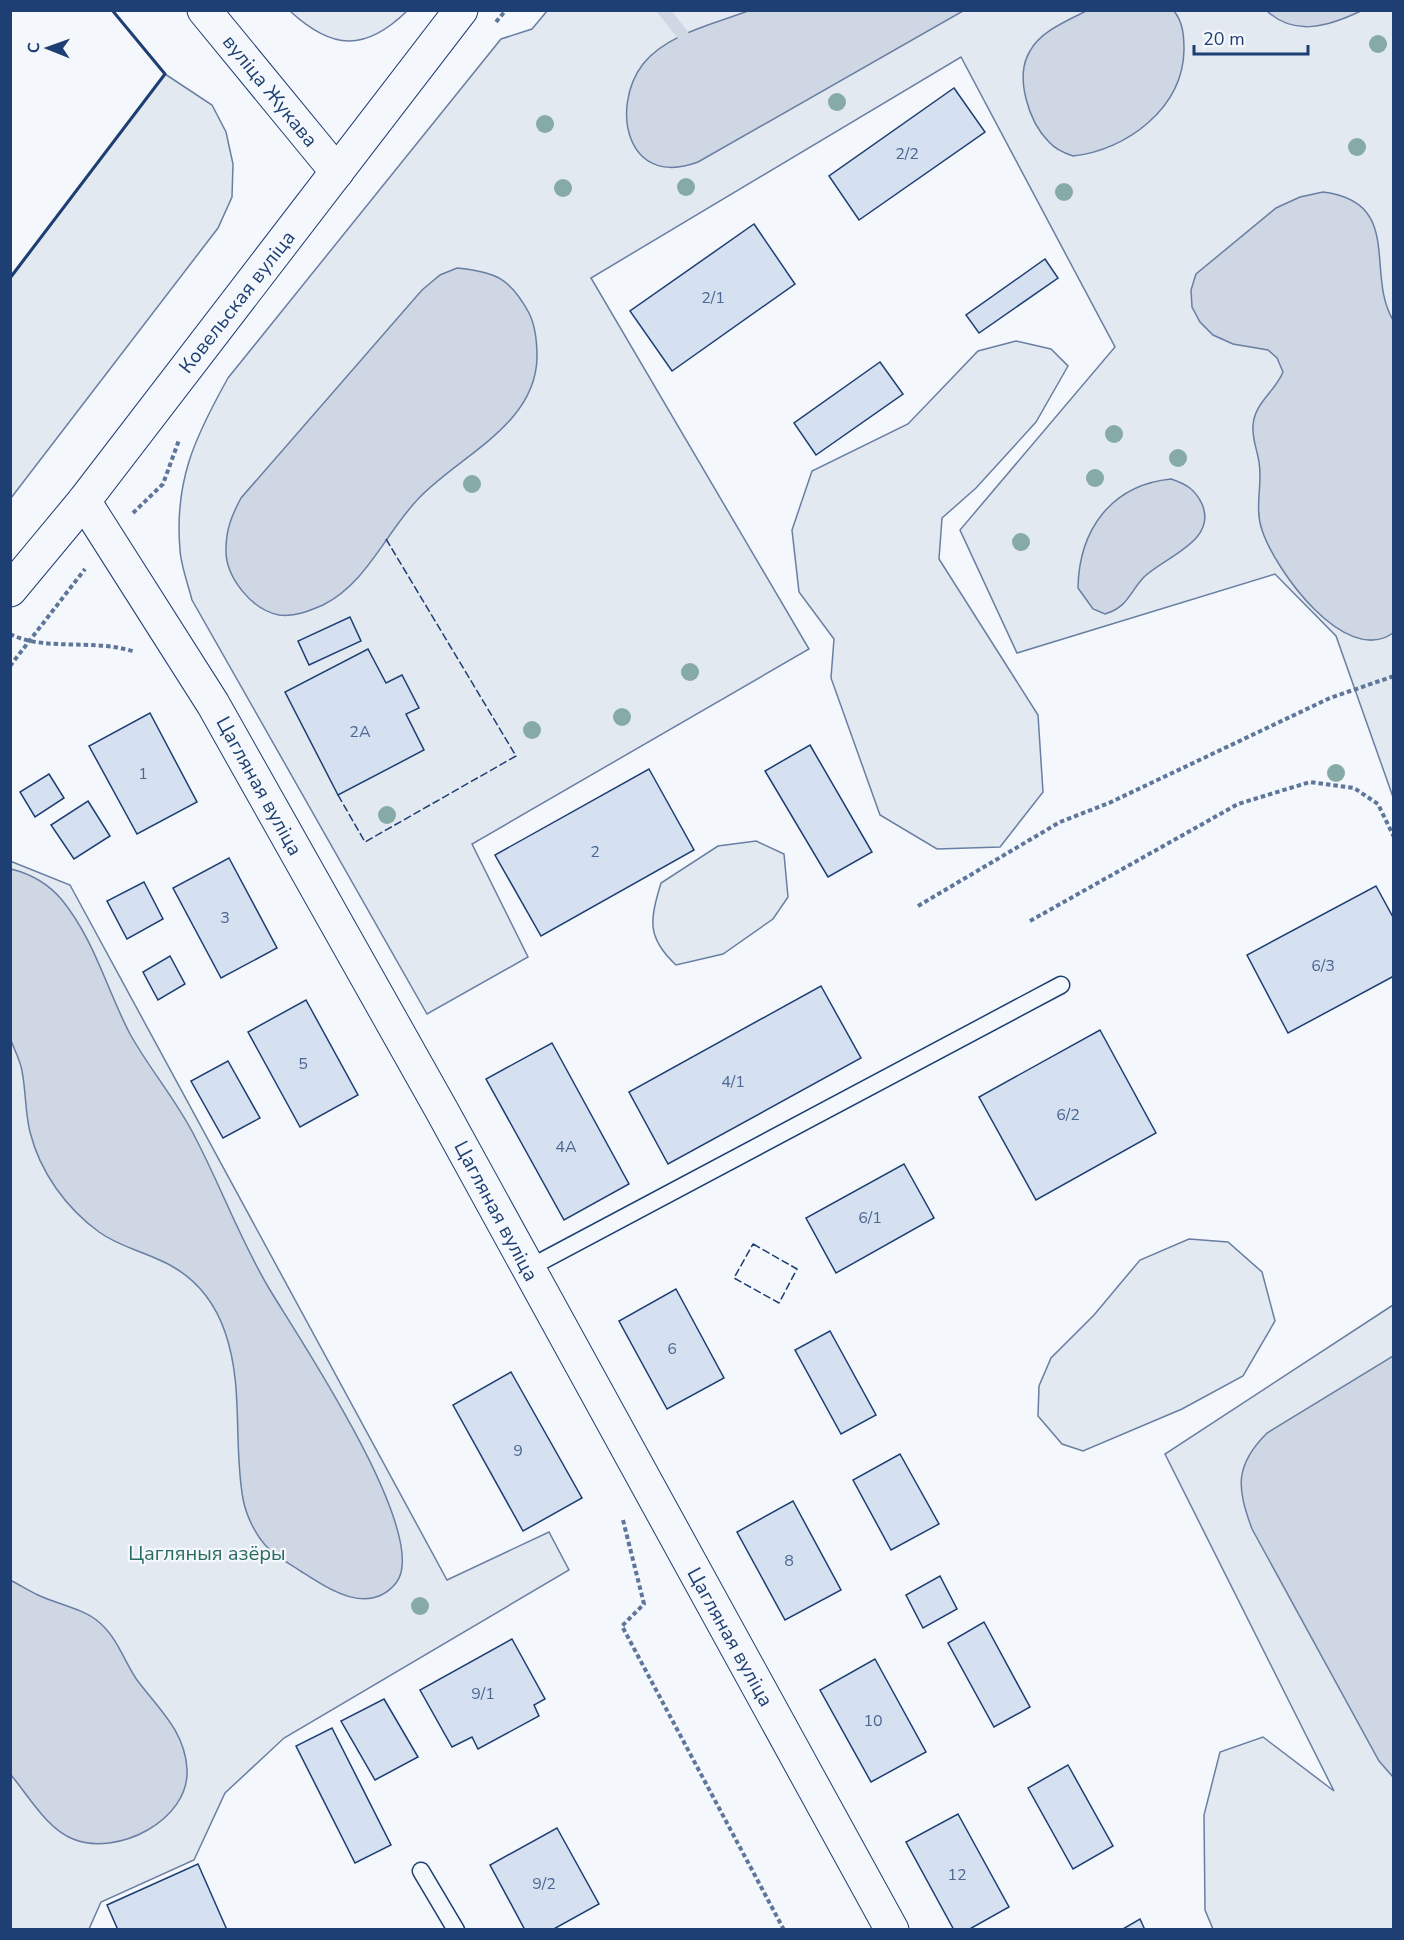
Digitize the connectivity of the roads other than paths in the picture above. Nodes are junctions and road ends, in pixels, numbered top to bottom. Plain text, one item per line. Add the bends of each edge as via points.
1 (204, 10) edge
2 (460, 10) edge
3 (337, 172) junction
4 (84, 501) junction
5 (10, 590) edge
6 (1061, 985) dead end
7 (527, 1269) junction
8 (421, 1870) dead end
9 (456, 1929) edge
10 (892, 1929) edge

1 - 3 main road, вуліца Жукава
2 - 3 main road, Ковельская вуліца
3 - 4 main road, Ковельская вуліца
4 - 5 main road, Ковельская вуліца
4 - 7 main road, Цагляная вуліца via 213,704
6 - 7 lane
7 - 10 main road, Цагляная вуліца
8 - 9 lane

